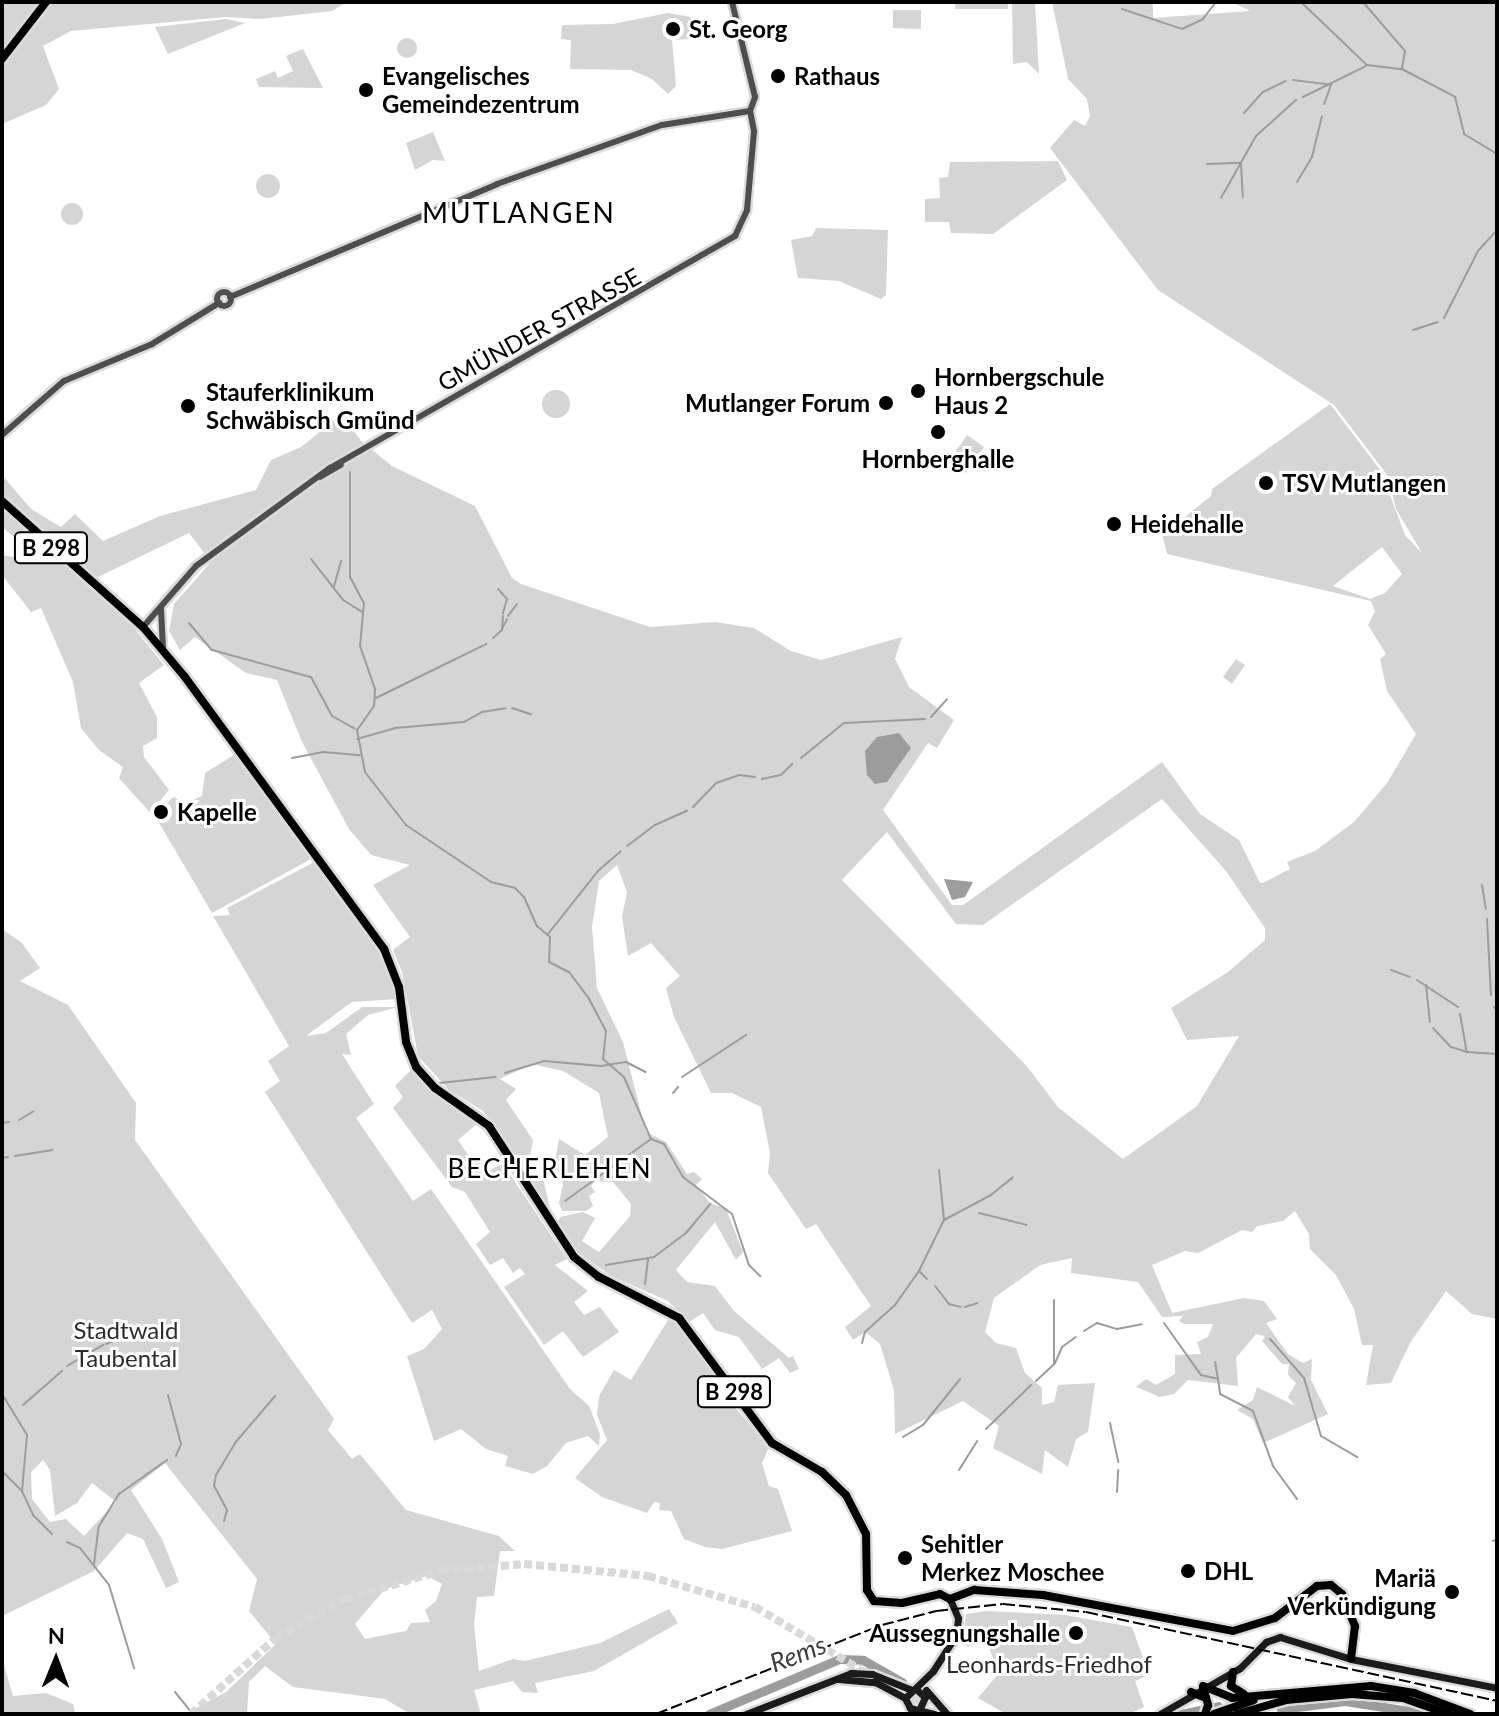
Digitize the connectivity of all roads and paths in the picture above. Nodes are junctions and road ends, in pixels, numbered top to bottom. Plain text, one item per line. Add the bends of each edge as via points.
1 (46, 2) edge
2 (732, 2) edge
3 (2, 59) edge
4 (750, 111) junction
5 (2, 435) edge
6 (2, 501) edge
7 (161, 609) junction
8 (143, 627) junction
9 (163, 649) junction
10 (950, 1599) junction
11 (1351, 1659) junction
12 (933, 1671) junction
13 (1233, 1672) junction
14 (860, 1676) junction
15 (1203, 1686) junction
16 (1497, 1688) edge
17 (914, 1690) junction
18 (1191, 1692) junction
19 (1278, 1693) junction
20 (925, 1696) junction
21 (1252, 1696) junction
22 (905, 1698) junction
23 (920, 1708) junction
24 (1208, 1709) edge
25 (746, 1714) edge
26 (934, 1714) edge
27 (946, 1714) edge
28 (1160, 1714) edge
29 (1237, 1714) edge
30 (1449, 1714) edge
31 (1470, 1714) edge

1 - 3 main road
2 - 4 street via 754,82
4 - 5 street via 662,125 497,184 230,297 228,304 219,303 152,344 64,381
4 - 7 street, GMÜNDER STRASSE via 754,141 745,218 726,243 320,477 196,566
6 - 8 main road, B 298
7 - 8 street, GMÜNDER STRASSE
7 - 9 street
8 - 9 main road, B 298
9 - 10 main road, B 298 via 371,931 396,975 406,1042 416,1067 435,1088 489,1126 581,1264 679,1318 772,1443 834,1482 866,1534 867,1590 878,1603 940,1594
10 - 11 main road, B 298 via 974,1590 1043,1595 1226,1631 1258,1625 1317,1586 1331,1585 1342,1594 1355,1626
10 - 12 main road via 957,1631
11 - 13 main road via 1280,1637 1266,1642
11 - 16 main road
12 - 17 main road
12 - 20 main road
13 - 15 main road
13 - 21 main road via 1232,1689
14 - 17 main road
14 - 22 main road
14 - 25 main road via 832,1680
15 - 18 main road
15 - 21 main road via 1228,1697
15 - 24 main road
17 - 20 main road
17 - 22 main road
18 - 24 main road
18 - 28 main road
19 - 21 main road
19 - 24 main road
19 - 31 main road via 1371,1686 1414,1693
20 - 23 main road
20 - 27 main road
22 - 23 main road via 910,1708
23 - 26 main road
29 - 30 main road via 1286,1700 1352,1694 1403,1698

